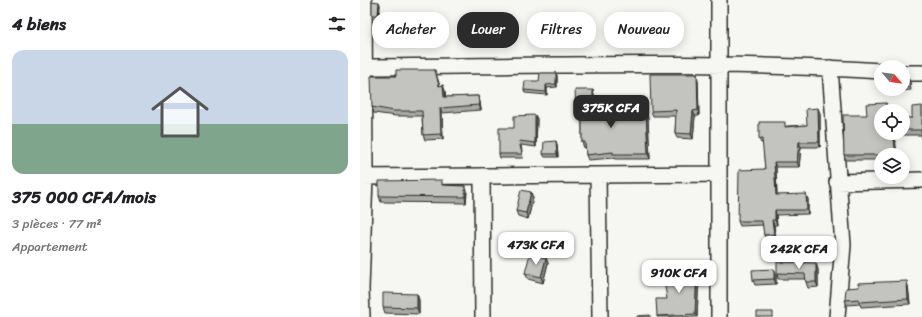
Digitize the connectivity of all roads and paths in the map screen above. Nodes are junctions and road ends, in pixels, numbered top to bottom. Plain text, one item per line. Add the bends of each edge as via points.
1 (364, 0) edge
2 (719, 0) edge
3 (719, 65) junction
4 (364, 68) junction
5 (830, 68) junction
6 (874, 71) edge
7 (910, 73) edge
8 (922, 73) edge
9 (719, 174) junction
10 (598, 175) junction
11 (482, 176) junction
12 (362, 177) edge
13 (922, 180) edge
14 (837, 182) junction
15 (362, 317) edge
16 (483, 317) edge
17 (600, 317) edge
18 (719, 317) edge
19 (837, 317) edge

1 - 4 street
2 - 3 street
3 - 4 street
3 - 5 street
3 - 9 street
4 - 12 street
5 - 6 street
5 - 14 street
7 - 8 street
9 - 10 street
9 - 18 street
10 - 11 street
10 - 17 street
11 - 12 street
11 - 16 street
12 - 15 street
13 - 14 street
14 - 19 street via 843,245

